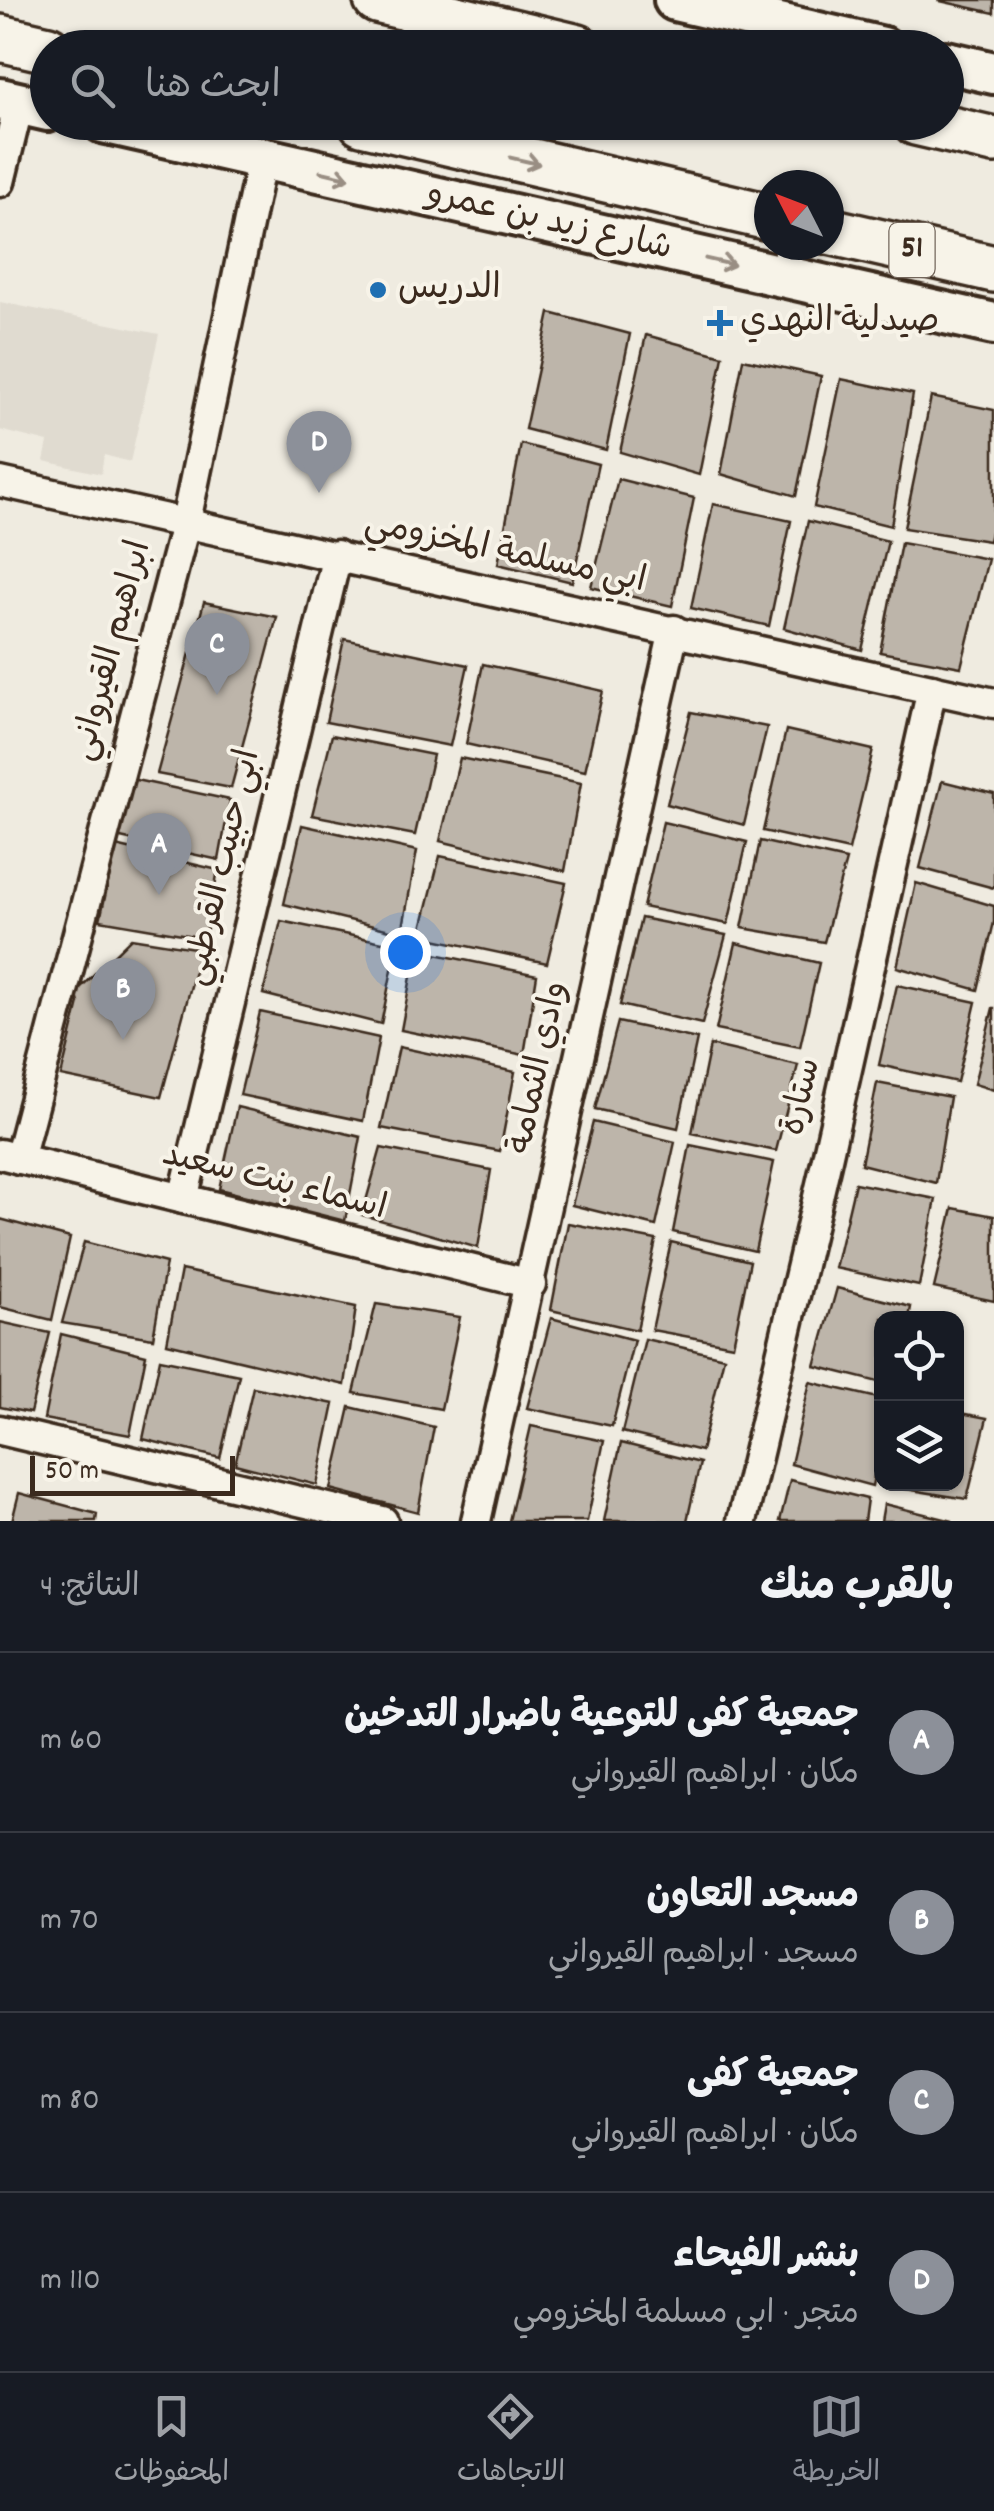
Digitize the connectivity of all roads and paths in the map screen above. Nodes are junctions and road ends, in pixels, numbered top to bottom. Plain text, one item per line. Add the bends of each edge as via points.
1 (377, 0) edge
2 (674, 0) edge
3 (503, 30) edge
4 (804, 30) edge
5 (0, 38) edge
6 (30, 45) edge
7 (964, 66) edge
8 (994, 73) edge
9 (22, 104) edge
10 (964, 133) edge
11 (182, 140) edge
12 (439, 140) edge
13 (994, 140) edge
14 (262, 158) junction
15 (0, 182) edge
16 (754, 213) edge
17 (844, 234) edge
18 (788, 261) edge
19 (994, 269) edge
20 (994, 324) edge
21 (0, 482) edge
22 (186, 521) junction
23 (337, 556) junction
24 (674, 630) junction
25 (932, 689) junction
26 (994, 703) edge
27 (10, 1157) edge
28 (184, 1199) junction
29 (530, 1284) junction
30 (0, 1430) edge
31 (383, 1521) edge
32 (476, 1521) edge
33 (742, 1521) edge

1 - 3 main road
2 - 4 main road
5 - 6 main road
7 - 8 main road
9 - 15 street
10 - 13 main road
11 - 14 main road, شارع زيد بن عمرو
12 -> 16 main road
14 -> 18 main road, شارع زيد بن عمرو
14 - 22 street, ابراهيم القيرواني
17 - 19 main road, 51
18 - 20 main road, شارع زيد بن عمرو
21 - 22 street, ابي مسلمة المخزومي
22 - 23 street, ابي مسلمة المخزومي
22 - 27 street, ابراهيم القيرواني
23 - 24 street, ابي مسلمة المخزومي
23 - 28 street, ابي حبيب القرطبي
24 - 25 street, ابي مسلمة المخزومي
24 - 29 street, وادي الثمامة
25 - 26 street, ابي مسلمة المخزومي
25 - 33 street, ستارة
27 - 28 street, اسماء بنت سعيد
28 - 29 street, اسماء بنت سعيد
29 - 32 street, وادي الثمامة
30 - 31 street

